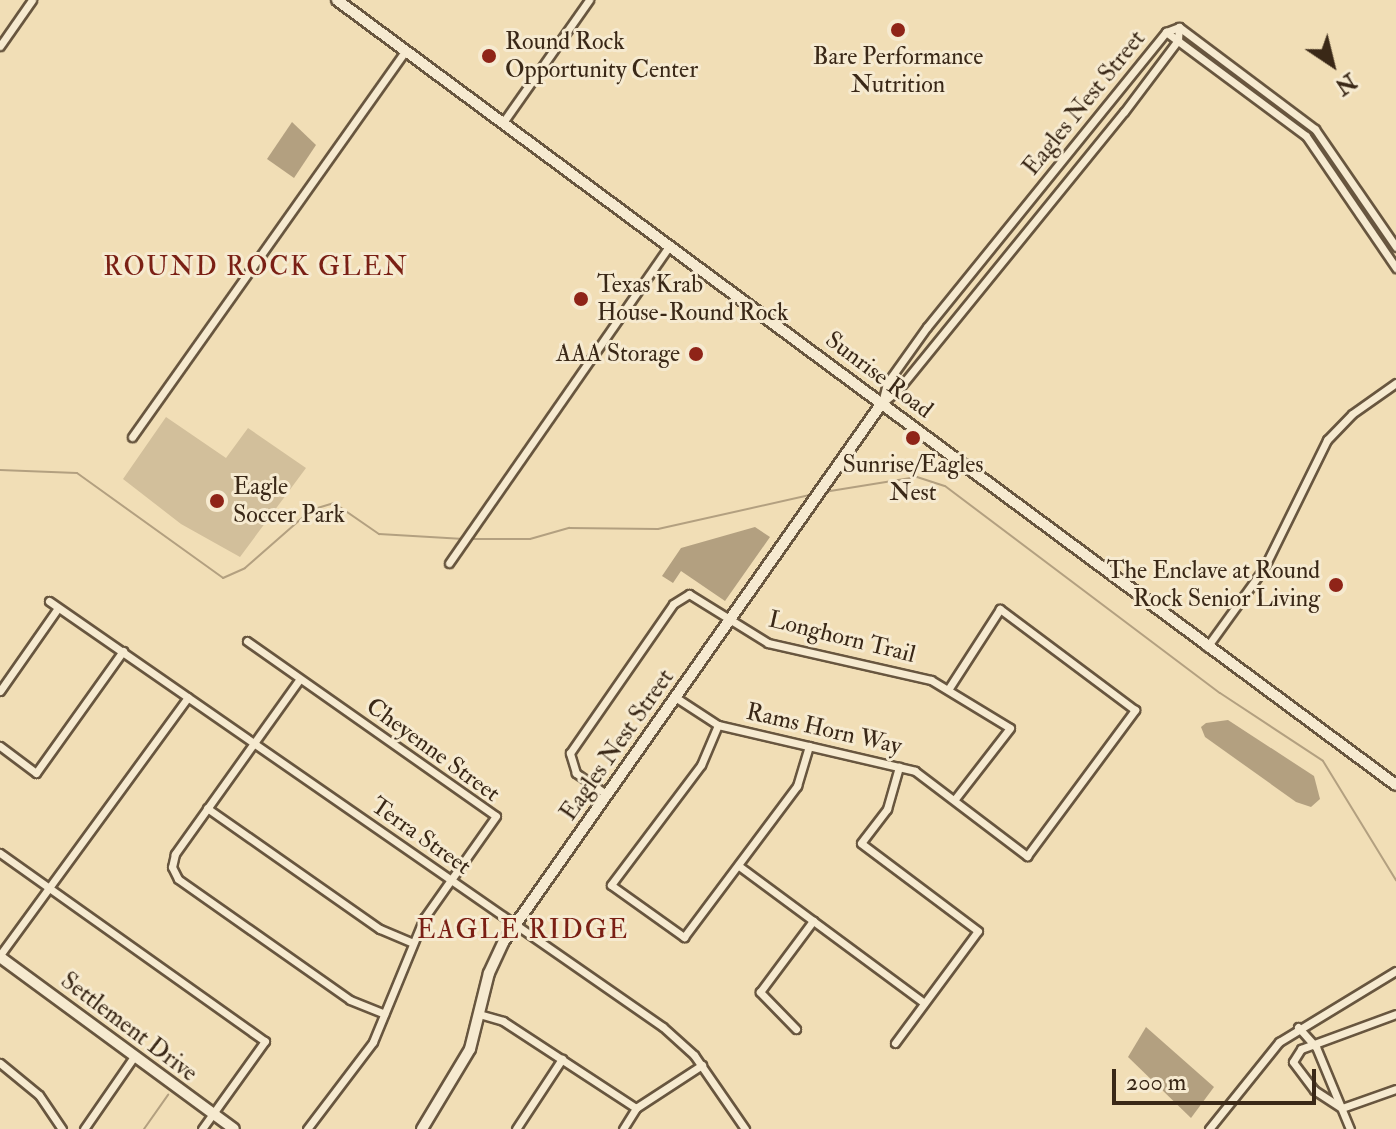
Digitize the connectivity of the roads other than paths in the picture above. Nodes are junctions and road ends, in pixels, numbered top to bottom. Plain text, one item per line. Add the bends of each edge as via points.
1 (32, 0) edge
2 (337, 0) edge
3 (589, 0) edge
4 (1179, 27) junction
5 (1166, 32) junction
6 (1178, 40) junction
7 (0, 46) edge
8 (406, 50) junction
9 (504, 121) junction
10 (670, 245) junction
11 (1396, 247) edge
12 (1396, 268) edge
13 (1396, 383) edge
14 (882, 403) junction
15 (132, 437) dead end
16 (449, 563) dead end
17 (49, 601) dead end
18 (58, 608) junction
19 (730, 618) junction
20 (247, 641) dead end
21 (1207, 647) junction
22 (123, 651) junction
23 (299, 680) junction
24 (949, 688) junction
25 (0, 691) edge
26 (188, 697) junction
27 (675, 697) junction
28 (718, 725) junction
29 (253, 743) junction
30 (0, 746) edge
31 (809, 746) junction
32 (899, 767) junction
33 (1396, 785) edge
34 (606, 794) junction
35 (955, 799) junction
36 (207, 808) junction
37 (0, 853) edge
38 (739, 866) junction
39 (449, 881) junction
40 (49, 887) junction
41 (813, 921) junction
42 (515, 924) junction
43 (413, 943) junction
44 (0, 956) edge
45 (1396, 971) edge
46 (924, 1003) junction
47 (384, 1014) junction
48 (479, 1014) junction
49 (1396, 1014) edge
50 (1298, 1027) junction
51 (796, 1029) dead end
52 (895, 1043) dead end
53 (1313, 1044) junction
54 (136, 1053) junction
55 (562, 1059) junction
56 (0, 1063) edge
57 (702, 1065) junction
58 (1396, 1089) edge
59 (636, 1108) junction
60 (1342, 1108) junction
61 (212, 1114) junction
62 (62, 1129) edge
63 (84, 1129) edge
64 (202, 1129) edge
65 (234, 1129) edge
66 (307, 1129) edge
67 (422, 1129) edge
68 (516, 1129) edge
69 (623, 1129) edge
70 (745, 1129) edge
71 (1209, 1129) edge
72 (1350, 1129) edge

1 - 7 street
2 - 8 main road, Sunrise Road
3 - 9 street
4 - 5 street, Eagles Nest Street
4 - 6 street, Eagles Nest Street
4 - 11 street via 1315,129
5 - 6 street
5 - 14 street, Eagles Nest Street via 922,333 887,383
6 - 12 street via 1307,138
6 - 14 street, Eagles Nest Street via 897,391
8 - 9 main road, Sunrise Road
8 - 15 street
9 - 10 main road, Sunrise Road
10 - 14 main road, Sunrise Road
10 - 16 street
13 - 21 street via 1352,414 1327,440 1264,568
14 - 19 main road, Eagles Nest Street
14 - 21 main road, Sunrise Road
17 - 18 street, Terra Street
18 - 22 street, Terra Street
18 - 25 street
19 - 24 street, Longhorn Trail via 756,638 781,647
19 - 27 main road, Eagles Nest Street
19 - 34 street, Longhorn Trail via 694,595 673,604 570,753 576,773
20 - 23 street, Cheyenne Street
21 - 33 main road, Sunrise Road
22 - 26 street, Terra Street
22 - 30 street via 36,773
23 - 29 street
23 - 39 street, Cheyenne Street via 496,816
24 - 35 street, Longhorn Trail via 1010,728
24 - 35 street, Rams Horn Way via 1000,609 1135,710 1027,856
26 - 29 street, Terra Street
26 - 40 street
27 - 28 street, Rams Horn Way
27 - 34 main road, Eagles Nest Street
28 - 31 street, Rams Horn Way
28 - 38 street via 701,765 611,885 684,937
29 - 36 street
29 - 39 street, Terra Street
31 - 32 street, Rams Horn Way
31 - 38 street via 797,786
32 - 35 street, Rams Horn Way via 915,771
32 - 46 street via 887,809 861,843 978,931
34 - 42 main road, Eagles Nest Street
36 - 43 street via 380,929
36 - 47 street via 175,854 178,879 350,1000
37 - 40 street
38 - 41 street
39 - 42 street, Terra Street
39 - 43 street, Cheyenne Street
40 - 44 street
40 - 61 street via 265,1041
41 - 46 street
41 - 51 street via 760,992
42 - 48 main road, Eagles Nest Street via 493,962
42 - 57 street, Terra Street via 663,1027
43 - 47 street, Cheyenne Street
44 - 54 main road, Settlement Drive
45 - 50 street
46 - 52 street
47 - 66 street, Cheyenne Street via 368,1050
48 - 55 street via 503,1021
48 - 67 main road, Eagles Nest Street via 463,1063
49 - 53 street
50 - 53 street
50 - 71 street via 1279,1042
53 - 60 street
53 - 60 street via 1297,1052 1293,1062 1314,1090
54 - 61 main road, Settlement Drive
54 - 63 street
55 - 59 street
55 - 68 street
56 - 62 street via 39,1095
57 - 59 street
57 - 70 street, Terra Street
58 - 60 street
59 - 69 street
60 - 72 street
61 - 64 street
61 - 65 main road, Settlement Drive

